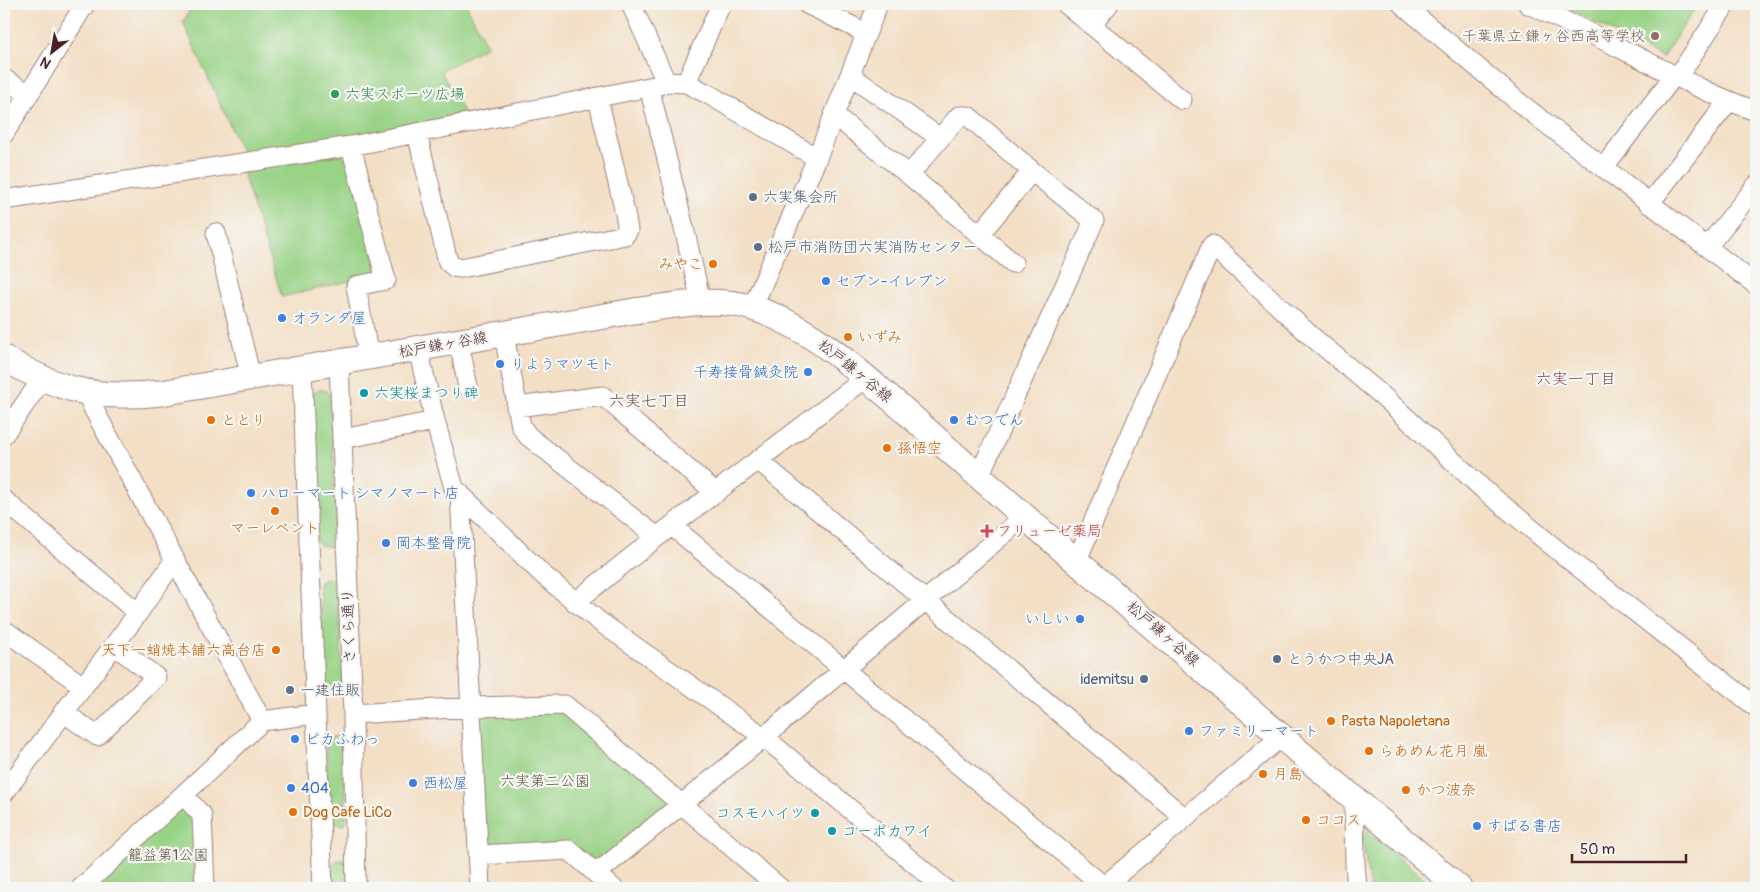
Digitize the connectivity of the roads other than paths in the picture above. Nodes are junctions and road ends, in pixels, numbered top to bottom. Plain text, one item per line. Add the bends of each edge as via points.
1 (85, 4) edge
2 (631, 4) edge
3 (721, 4) edge
4 (807, 4) edge
5 (878, 4) edge
6 (1066, 4) edge
7 (1110, 4) edge
8 (1402, 4) edge
9 (1528, 4) edge
10 (1726, 4) edge
11 (1091, 25) junction
12 (866, 33) junction
13 (850, 75) junction
14 (1675, 77) junction
15 (4, 79) edge
16 (686, 83) junction
17 (658, 84) junction
18 (29, 94) junction
19 (598, 98) junction
20 (1182, 100) dead end
21 (1728, 102) junction
22 (1756, 111) edge
23 (834, 115) junction
24 (417, 133) junction
25 (4, 134) edge
26 (940, 138) junction
27 (351, 146) junction
28 (817, 158) junction
29 (1603, 168) junction
30 (1032, 170) junction
31 (909, 175) junction
32 (1756, 186) edge
33 (4, 200) edge
34 (1649, 204) junction
35 (216, 233) dead end
36 (980, 235) junction
37 (1708, 247) junction
38 (1013, 263) dead end
39 (1756, 285) edge
40 (701, 302) junction
41 (752, 308) junction
42 (504, 335) junction
43 (459, 342) junction
44 (418, 349) junction
45 (4, 358) edge
46 (369, 358) junction
47 (339, 363) junction
48 (302, 369) junction
49 (43, 378) junction
50 (251, 378) junction
51 (866, 378) junction
52 (468, 387) dead end
53 (87, 393) junction
54 (516, 407) junction
55 (435, 421) junction
56 (4, 434) edge
57 (342, 439) junction
58 (758, 460) junction
59 (979, 476) junction
60 (460, 493) junction
61 (716, 493) junction
62 (4, 500) edge
63 (1025, 516) junction
64 (665, 532) junction
65 (1077, 560) junction
66 (174, 561) junction
67 (927, 600) junction
68 (575, 602) junction
69 (138, 613) junction
70 (4, 630) edge
71 (114, 645) junction
72 (844, 668) junction
73 (83, 686) junction
74 (470, 707) junction
75 (1756, 707) edge
76 (63, 712) junction
77 (315, 714) junction
78 (353, 714) junction
79 (262, 721) junction
80 (1282, 736) junction
81 (764, 737) junction
82 (4, 793) edge
83 (183, 795) junction
84 (1354, 798) junction
85 (682, 804) junction
86 (1185, 818) junction
87 (479, 855) junction
88 (596, 874) junction
89 (1446, 884) edge
90 (81, 888) edge
91 (205, 888) edge
92 (323, 888) edge
93 (356, 888) edge
94 (480, 888) edge
95 (613, 888) edge
96 (780, 888) edge
97 (944, 888) edge
98 (1104, 888) edge
99 (1357, 888) edge

1 - 18 street
2 - 17 street
3 - 16 street
4 - 12 street
5 - 12 street
6 - 11 street
7 - 11 street
8 - 29 street
9 - 14 street
10 - 14 street
11 - 20 street
12 - 13 street
13 - 23 street
13 - 26 street
14 - 21 street
14 - 29 street
15 - 18 street
16 - 17 street
16 - 28 street
17 - 19 street
17 - 40 street
18 - 25 street
19 - 24 street
19 - 24 street via 625,213 628,230 624,235 461,268 448,262
21 - 22 street
21 - 34 street
23 - 28 street
23 - 31 street
24 - 27 street
26 - 30 street via 958,116 968,116
26 - 31 street
27 - 33 street
27 - 46 street via 386,280 356,286
28 - 41 street
29 - 34 street
30 - 36 street
30 - 59 street via 1094,220
31 - 36 street
32 - 37 street
34 - 37 street
35 - 50 street
36 - 38 street
37 - 39 street
40 - 41 main road, 松戸鎌ヶ谷線
40 - 42 main road, 松戸鎌ヶ谷線
41 - 51 main road, 松戸鎌ヶ谷線 via 814,339
42 - 43 main road, 松戸鎌ヶ谷線
42 - 54 street
43 - 44 main road, 松戸鎌ヶ谷線
43 - 52 street
44 - 46 main road, 松戸鎌ヶ谷線
44 - 55 street
45 - 49 main road, 松戸鎌ヶ谷線
46 - 47 main road, 松戸鎌ヶ谷線
47 - 48 main road, 松戸鎌ヶ谷線
47 - 57 street, さくら通り
48 - 50 main road, 松戸鎌ヶ谷線
48 - 77 street
49 - 53 main road, 松戸鎌ヶ谷線
49 - 56 street
50 - 53 main road, 松戸鎌ヶ谷線 via 131,396
51 - 58 street
51 - 59 main road, 松戸鎌ヶ谷線
53 - 66 street
54 - 61 street via 603,396
54 - 64 street via 521,426 528,436
55 - 57 street
55 - 60 street via 454,488
57 - 78 street, さくら通り
58 - 61 street
58 - 67 street
59 - 63 main road, 松戸鎌ヶ谷線
60 - 68 street
60 - 74 street
61 - 64 street
62 - 69 street
63 - 65 main road, 松戸鎌ヶ谷線
63 - 67 street
64 - 68 street
64 - 72 street
65 - 75 street via 1212,245 1482,489
65 - 80 main road, 松戸鎌ヶ谷線
66 - 69 street
66 - 79 street
67 - 72 street
67 - 86 street
68 - 81 street
69 - 71 street
70 - 73 street
71 - 73 street
71 - 76 street via 156,677 97,736
72 - 81 street
72 - 98 street
73 - 76 street
74 - 78 street
74 - 85 street via 565,705
74 - 87 street
76 - 82 street
77 - 79 street
77 - 92 street
78 - 93 street, さくら通り
79 - 83 street
80 - 84 main road, 松戸鎌ヶ谷線
80 - 86 street
81 - 85 street
81 - 97 street
83 - 90 street
83 - 91 street via 202,815
84 - 89 main road, 松戸鎌ヶ谷線
84 - 99 street
85 - 88 street
85 - 96 street
86 - 98 street
87 - 88 street via 569,850
87 - 94 street
88 - 95 street

